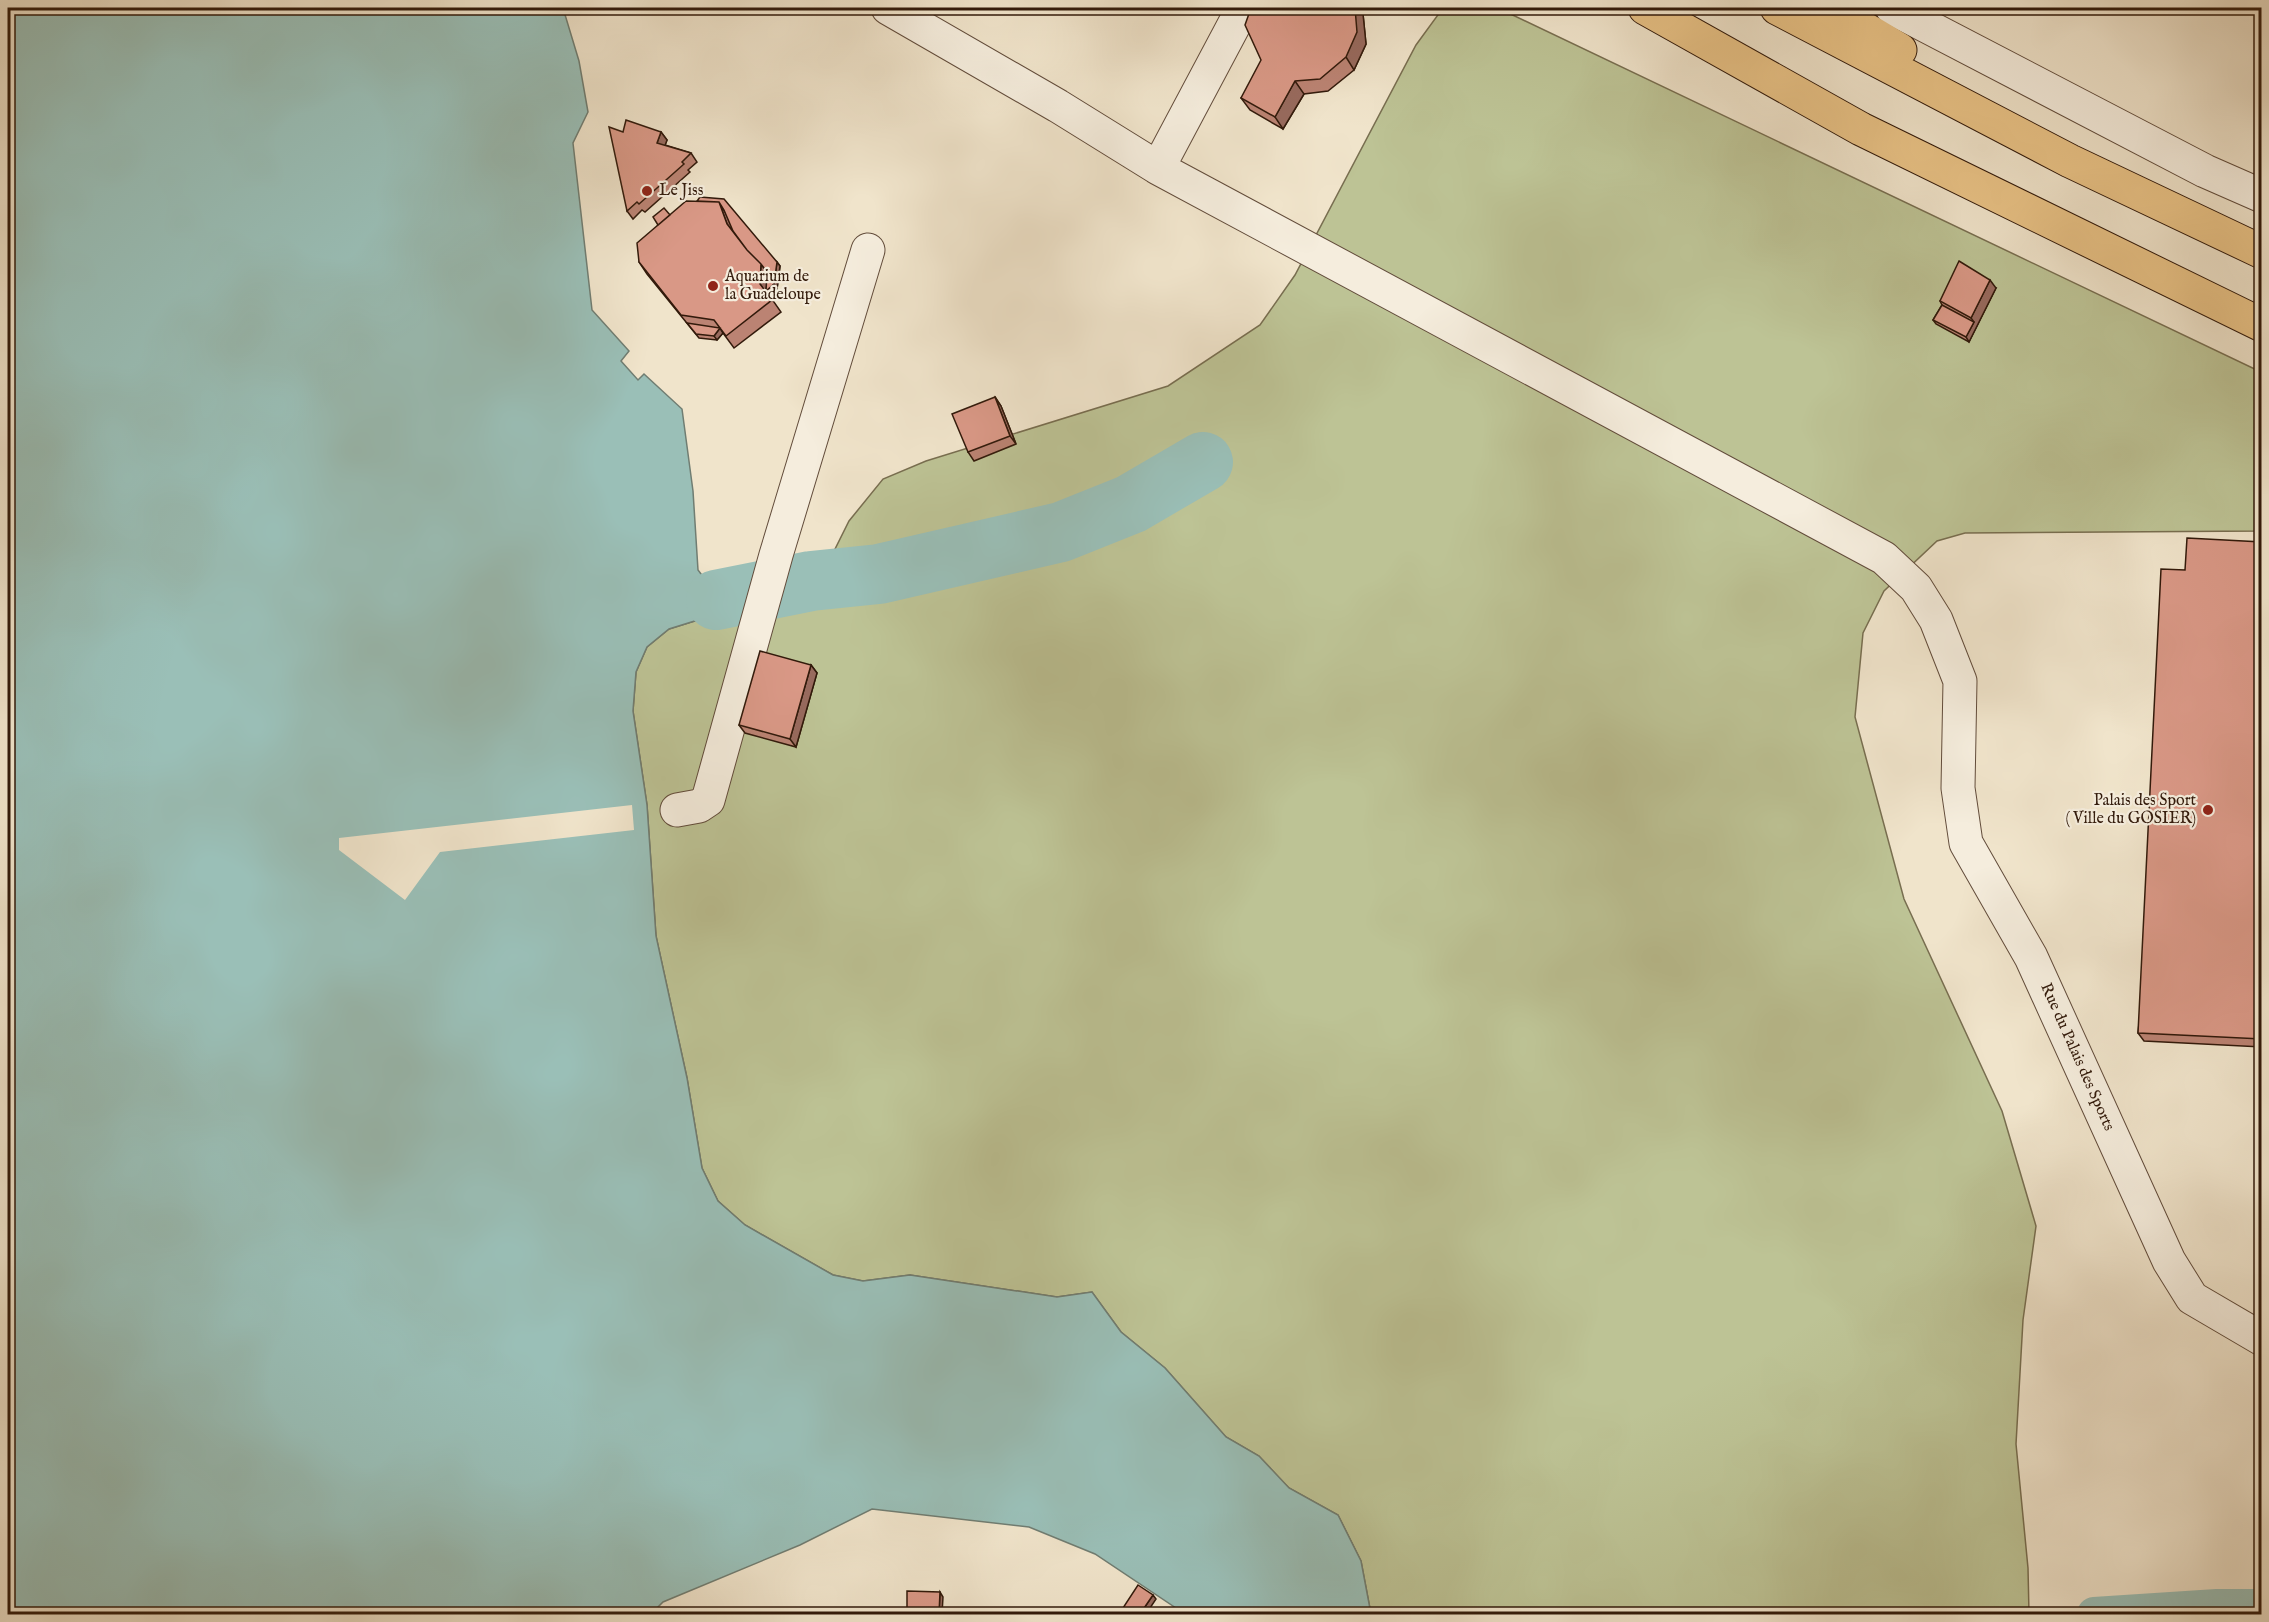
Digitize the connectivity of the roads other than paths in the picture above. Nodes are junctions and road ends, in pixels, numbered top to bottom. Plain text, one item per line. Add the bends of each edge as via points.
1 (888, 8) edge
2 (1243, 8) edge
3 (1626, 8) edge
4 (1777, 8) edge
5 (1830, 8) edge
6 (1892, 8) edge
7 (1655, 13) edge
8 (2070, 160) junction
9 (1158, 168) junction
10 (2262, 196) edge
11 (868, 250) dead end
12 (2262, 252) edge
13 (2262, 325) edge
14 (677, 810) dead end
15 (2262, 1339) edge

1 - 9 street, Rue du Palais des Sports
2 - 9 street
3 - 7 highway
4 - 8 highway
5 - 8 highway
6 - 10 street via 2194,165
7 - 13 highway via 1862,129
8 - 12 highway
9 - 15 street, Rue du Palais des Sports via 1884,558 1916,588 1936,620 1960,681 1958,788 1966,843 2031,957 2169,1262 2192,1298
11 - 14 street via 776,555 708,800

